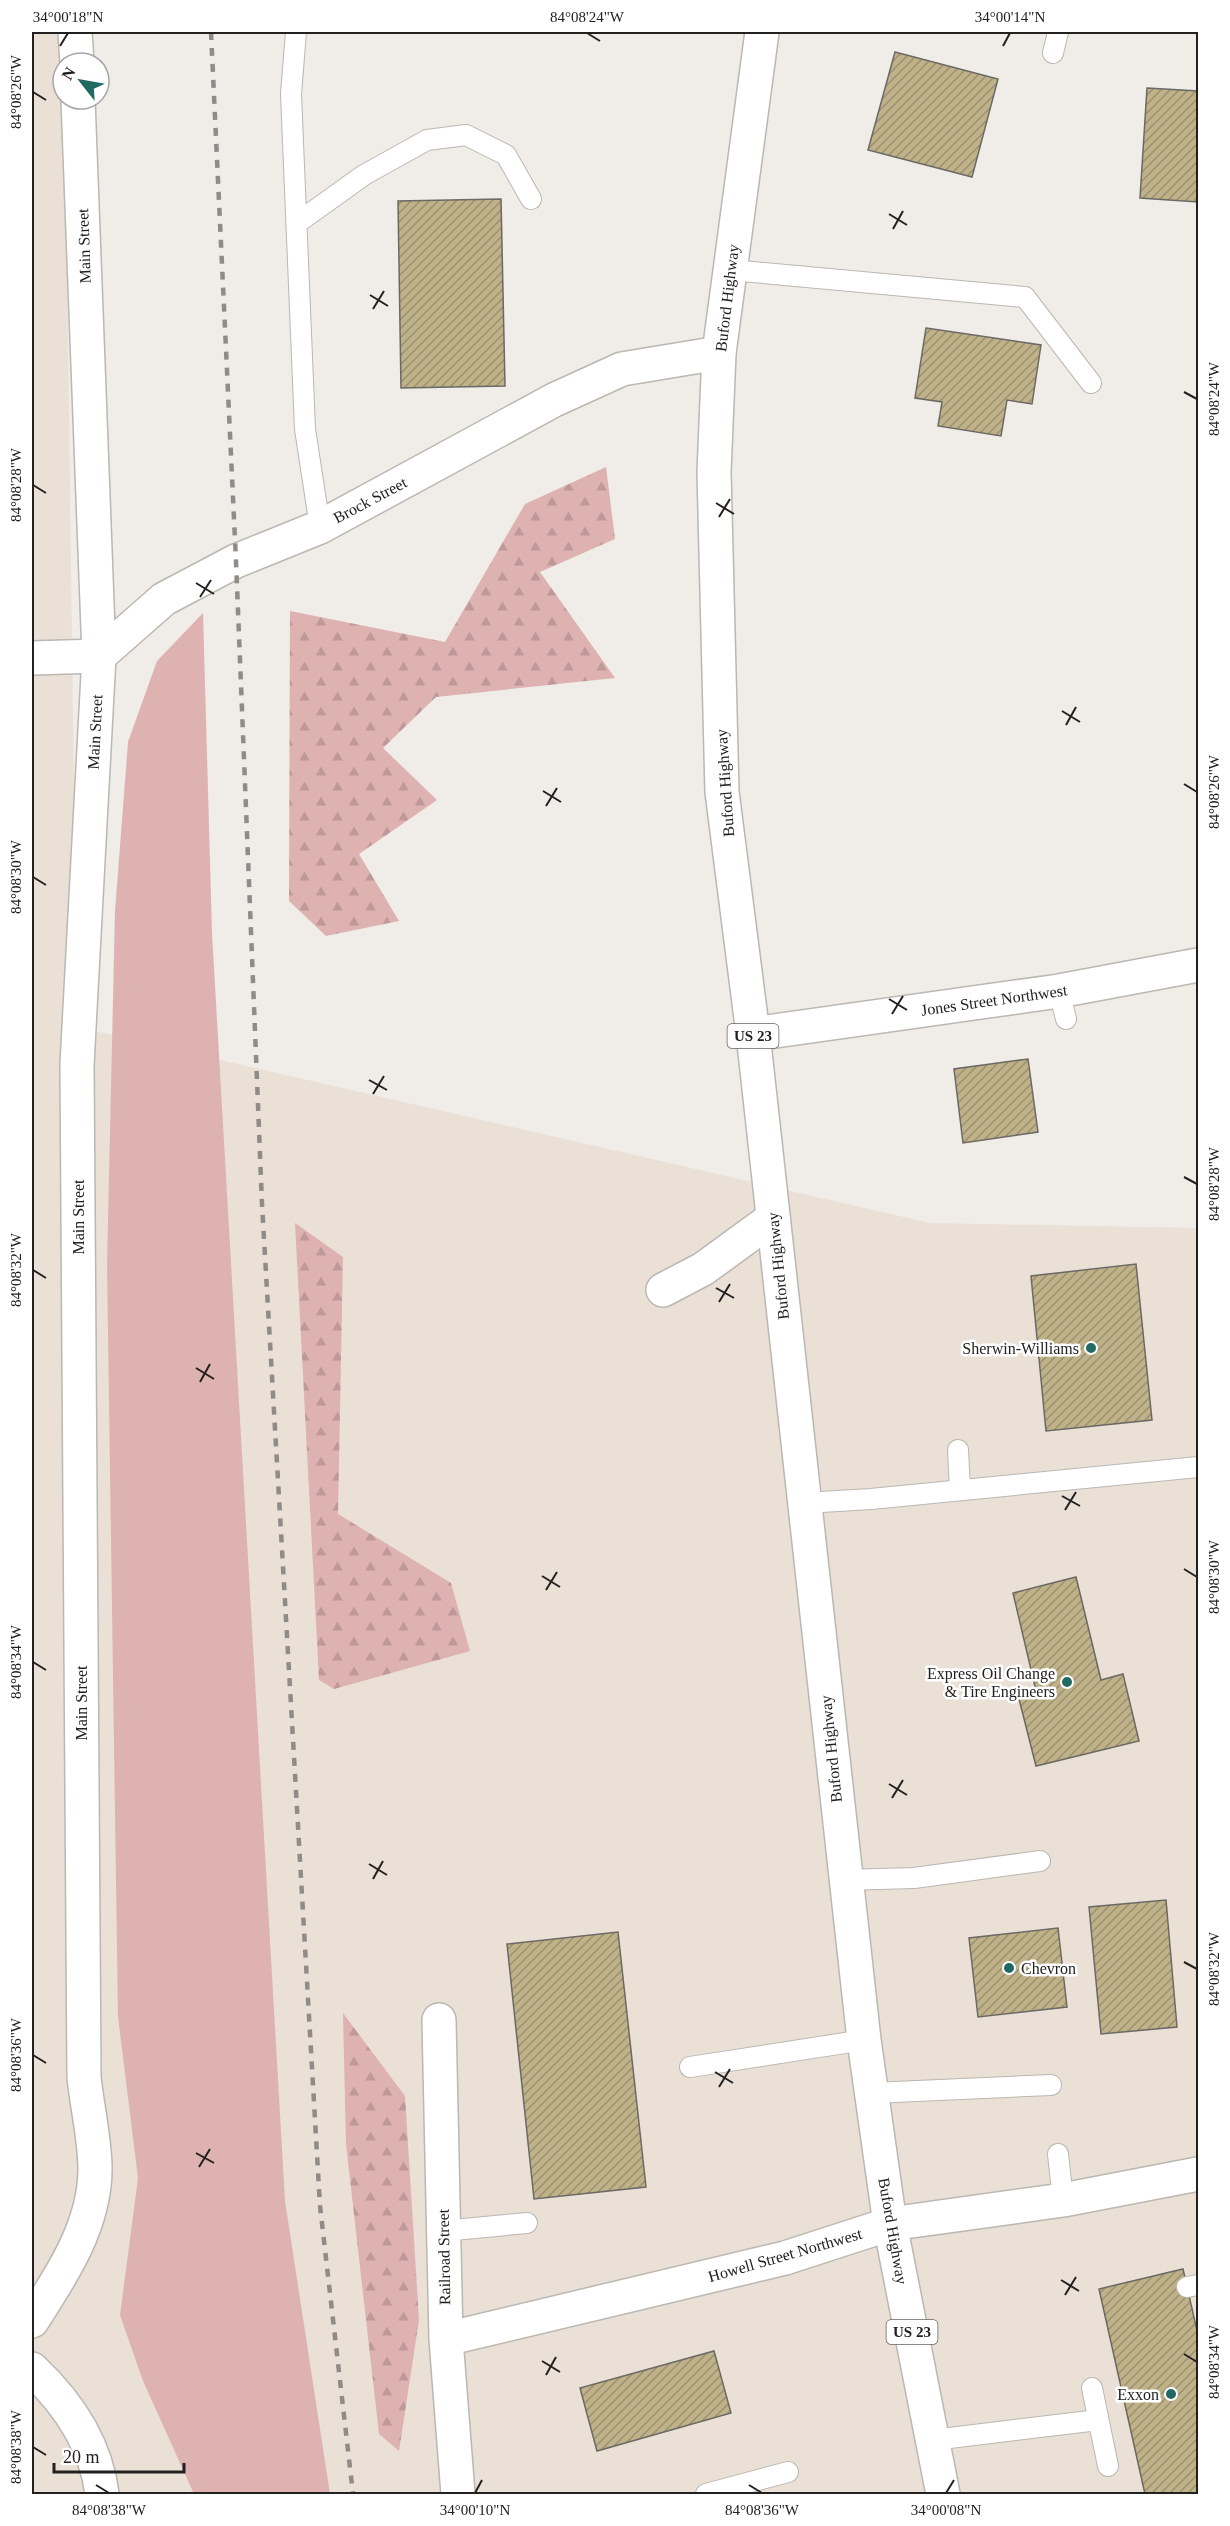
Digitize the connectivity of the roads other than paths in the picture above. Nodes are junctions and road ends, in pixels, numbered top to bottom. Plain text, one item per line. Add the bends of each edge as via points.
1 (75, 32) edge
2 (296, 32) edge
3 (1058, 32) edge
4 (756, 33) edge
5 (76, 51) edge
6 (1053, 53) dead end
7 (78, 111) edge
8 (531, 199) dead end
9 (297, 223) junction
10 (731, 270) junction
11 (719, 353) junction
12 (1091, 383) dead end
13 (320, 527) junction
14 (99, 656) junction
15 (32, 658) edge
16 (1198, 965) edge
17 (753, 1034) junction
18 (773, 1218) junction
19 (663, 1290) dead end
20 (958, 1450) dead end
21 (1198, 1467) edge
22 (960, 1490) junction
23 (805, 1503) junction
24 (1040, 1861) dead end
25 (845, 1880) junction
26 (439, 2020) dead end
27 (864, 2040) junction
28 (690, 2067) dead end
29 (1051, 2085) dead end
30 (872, 2093) junction
31 (1058, 2154) dead end
32 (1198, 2174) edge
33 (1063, 2200) junction
34 (527, 2223) dead end
35 (890, 2224) junction
36 (443, 2231) junction
37 (32, 2321) edge
38 (446, 2339) junction
39 (32, 2368) edge
40 (1092, 2388) dead end
41 (1098, 2420) junction
42 (933, 2439) junction
43 (1108, 2466) dead end
44 (788, 2472) dead end
45 (102, 2494) edge
46 (459, 2494) edge
47 (706, 2494) edge
48 (943, 2494) edge

1 - 5 street
2 - 9 lane via 291,94
3 - 6 lane
4 - 10 street, Buford Highway / US 23
7 - 14 street, Main Street
8 - 9 lane via 506,155 466,135 427,140 364,175
9 - 13 lane via 305,429
10 - 11 street, Buford Highway / US 23
10 - 12 lane via 1024,297
11 - 13 street, Brock Street via 622,369 555,400
11 - 17 street, Buford Highway / US 23 via 714,472 722,792
13 - 14 street, Brock Street via 236,561 164,599
14 - 15 street
14 - 37 street, Main Street via 77,1065 84,2077 95,2169 91,2202 79,2241
16 - 17 street, Jones Street Northwest via 1062,1005
17 - 18 street, Buford Highway / US 23
18 - 19 street via 703,1269
18 - 23 street, Buford Highway / US 23
20 - 22 lane
21 - 22 lane
22 - 23 lane
23 - 25 street, Buford Highway / US 23
24 - 25 lane via 914,1878
25 - 27 street, Buford Highway / US 23
26 - 36 street, Railroad Street
27 - 28 lane
27 - 30 street, Buford Highway / US 23
29 - 30 lane
30 - 35 street, Buford Highway / US 23
31 - 33 lane
32 - 33 street, Howell Street Northwest
33 - 35 street, Howell Street Northwest
34 - 36 lane
35 - 38 street, Howell Street Northwest via 785,2258
35 - 42 street, Buford Highway / US 23
36 - 38 street, Railroad Street
38 - 46 street, Railroad Street
39 - 45 street via 77,2421 99,2469
40 - 41 lane
41 - 42 lane
41 - 43 lane
42 - 48 street, Buford Highway / US 23
44 - 47 lane

